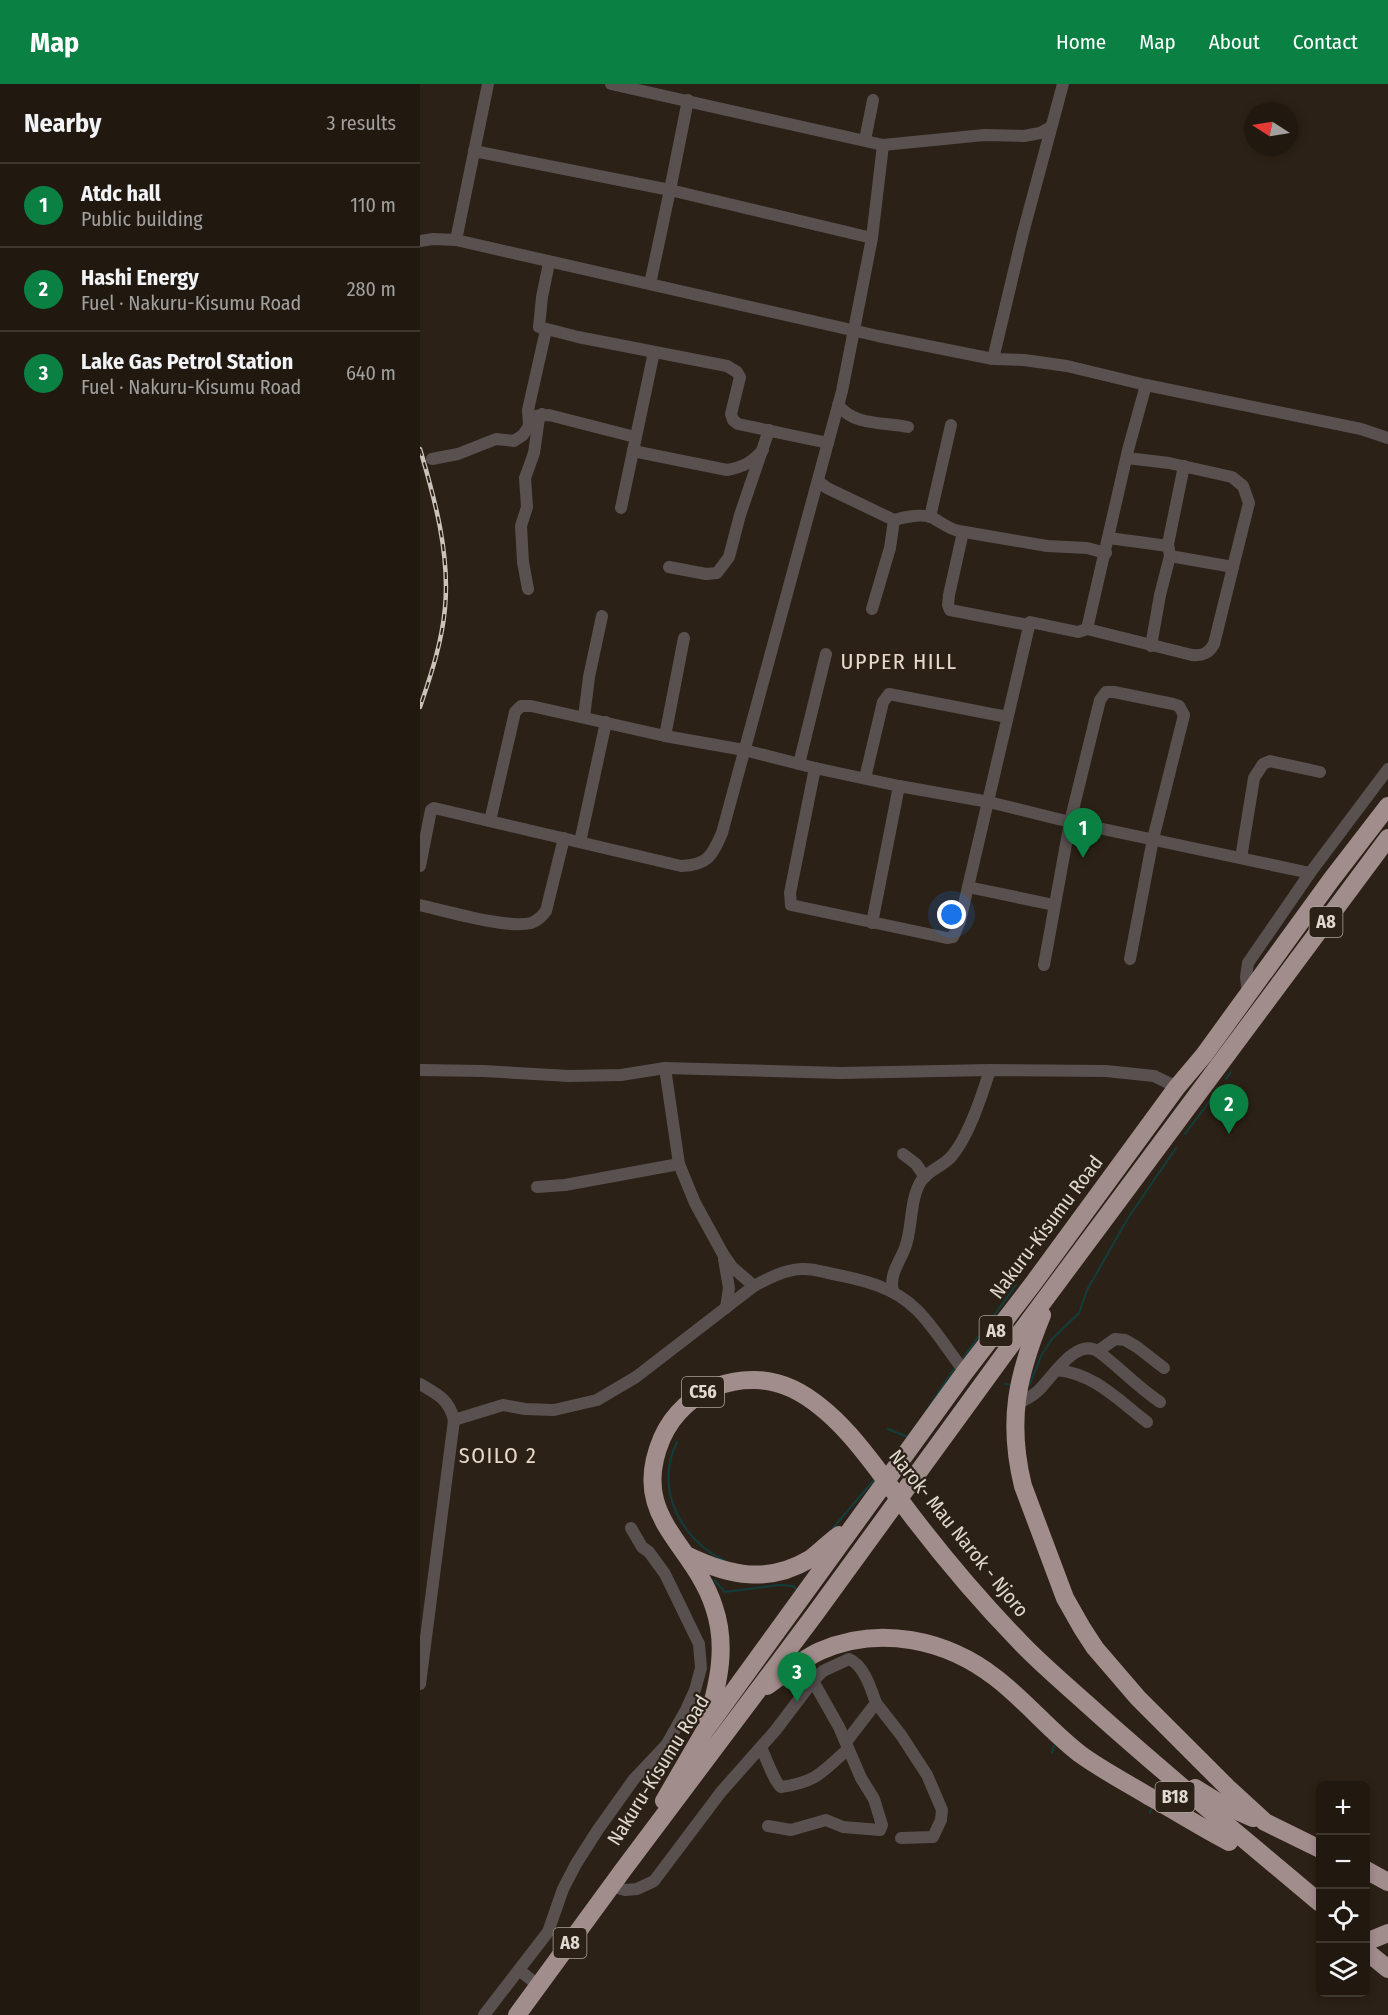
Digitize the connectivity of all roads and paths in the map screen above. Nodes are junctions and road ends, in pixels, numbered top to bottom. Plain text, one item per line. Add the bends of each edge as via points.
1 (488, 84) edge
2 (611, 84) edge
3 (1063, 84) edge
4 (688, 100) junction
5 (873, 100) dead end
6 (1051, 127) junction
7 (865, 140) junction
8 (883, 145) junction
9 (474, 151) junction
10 (670, 190) junction
11 (872, 238) junction
12 (456, 240) junction
13 (420, 241) edge
14 (549, 263) junction
15 (650, 284) junction
16 (546, 330) junction
17 (855, 331) junction
18 (654, 352) junction
19 (993, 359) junction
20 (1146, 385) junction
21 (838, 405) junction
22 (542, 414) junction
23 (529, 418) junction
24 (951, 425) dead end
25 (908, 427) dead end
26 (769, 430) junction
27 (635, 437) junction
28 (1388, 438) edge
29 (828, 443) junction
30 (763, 450) junction
31 (633, 451) junction
32 (1127, 458) junction
33 (432, 459) dead end
34 (1184, 466) junction
35 (818, 481) junction
36 (621, 508) dead end
37 (930, 518) junction
38 (894, 520) junction
39 (963, 532) junction
40 (1109, 538) junction
41 (1169, 551) junction
42 (1106, 553) junction
43 (669, 567) dead end
44 (1233, 567) junction
45 (528, 589) dead end
46 (872, 609) dead end
47 (602, 616) dead end
48 (1028, 625) junction
49 (1088, 629) junction
50 (684, 638) dead end
51 (1151, 646) junction
52 (826, 654) dead end
53 (584, 717) junction
54 (1007, 717) junction
55 (606, 722) junction
56 (665, 736) junction
57 (744, 750) junction
58 (799, 764) junction
59 (815, 768) junction
60 (1388, 769) edge
61 (1320, 772) dead end
62 (865, 778) junction
63 (899, 786) junction
64 (989, 802) junction
65 (1388, 806) edge
66 (490, 821) junction
67 (1070, 822) junction
68 (564, 838) junction
69 (1388, 838) edge
70 (1154, 839) junction
71 (580, 842) junction
72 (1240, 858) junction
73 (420, 866) edge
74 (1310, 873) junction
75 (968, 888) junction
76 (420, 905) edge
77 (1054, 905) junction
78 (872, 923) junction
79 (1130, 959) dead end
80 (1044, 965) dead end
81 (1248, 994) junction
82 (665, 1068) junction
83 (691, 1069) junction
84 (420, 1070) edge
85 (990, 1070) junction
86 (1177, 1087) junction
87 (668, 1092) junction
88 (903, 1154) dead end
89 (679, 1164) junction
90 (925, 1177) junction
91 (537, 1187) dead end
92 (723, 1254) junction
93 (1061, 1279) junction
94 (754, 1286) junction
95 (893, 1292) junction
96 (726, 1308) junction
97 (1098, 1351) junction
98 (1164, 1368) dead end
99 (1057, 1370) junction
100 (965, 1372) junction
101 (420, 1384) edge
102 (1139, 1388) junction
103 (1160, 1402) dead end
104 (1016, 1404) junction
105 (1126, 1406) junction
106 (454, 1420) junction
107 (1147, 1422) dead end
108 (866, 1456) joint
109 (856, 1523) junction
110 (631, 1528) dead end
111 (688, 1556) junction
112 (1042, 1665) junction
113 (813, 1681) junction
114 (420, 1684) edge
115 (751, 1698) junction
116 (876, 1703) junction
117 (704, 1732) junction
118 (846, 1746) junction
119 (761, 1747) junction
120 (1152, 1763) junction
121 (1265, 1822) junction
122 (768, 1826) dead end
123 (901, 1838) dead end
124 (1229, 1842) junction
125 (1316, 1847) edge
126 (623, 1870) junction
127 (1370, 1873) edge
128 (1388, 1882) edge
129 (612, 1886) junction
130 (1316, 1900) edge
131 (1316, 1912) edge
132 (1388, 1933) edge
133 (1368, 1943) edge
134 (1370, 1947) edge
135 (1370, 1949) edge
136 (1388, 1958) edge
137 (1388, 1969) edge
138 (519, 1970) junction
139 (539, 1986) junction
140 (484, 2015) edge
141 (518, 2015) edge

1 - 9 street
2 - 4 street
3 - 6 street
4 - 7 street
4 - 10 street
5 - 7 street
6 - 8 street via 1024,136 973,136
6 - 19 street
7 - 8 street
8 - 11 street
9 - 10 street
9 - 12 street
10 - 11 street
10 - 15 street
11 - 17 street
12 - 13 street
12 - 14 street
14 - 15 street
14 - 16 street via 538,324
15 - 17 street
16 - 18 street
16 - 23 street
17 - 19 street
17 - 21 street
18 - 26 street via 732,368 740,377 733,420
18 - 27 street
19 - 20 street via 1067,366
20 - 28 street via 1361,429
20 - 32 street
21 - 25 street via 852,417
21 - 29 street
22 - 23 street
22 - 27 street
22 - 45 street via 525,478 527,507 521,526
23 - 33 street via 527,430 514,441 496,439
24 - 37 street
26 - 29 street
26 - 30 street
27 - 31 street
29 - 35 street
30 - 31 street via 752,462 727,470
30 - 43 street via 723,567 717,573 706,574
31 - 36 street
32 - 34 street
32 - 40 street
34 - 41 street
34 - 44 street via 1232,477 1243,486 1249,503
35 - 38 street
35 - 57 street
37 - 38 street
37 - 39 street
38 - 46 street via 890,549
39 - 42 street
39 - 48 street via 949,595 950,610
40 - 41 street
40 - 42 street
41 - 44 street
41 - 51 street
42 - 49 street
44 - 51 street via 1210,651 1192,656
47 - 53 street
48 - 49 street via 1034,621 1078,632
48 - 54 street
49 - 51 street
50 - 56 street
52 - 58 street
53 - 55 street
53 - 66 street via 531,706 521,706 515,712
54 - 62 street via 889,694 883,702
54 - 64 street
55 - 56 street
55 - 71 street
56 - 57 street
57 - 58 street
57 - 71 street via 722,833 713,853 701,864 681,866 647,860
58 - 59 street
59 - 62 street
59 - 78 street via 790,903
60 - 74 street
61 - 72 street via 1263,764 1254,778
62 - 63 street
63 - 64 street
63 - 78 street
64 - 67 street
64 - 75 street
65 - 81 highway, Nakuru-Kisumu Road / A8
66 - 68 street
66 - 73 street via 432,808
67 - 70 street
67 - 70 street via 1103,695 1114,692 1164,702 1179,706 1184,721
67 - 77 street
68 - 71 street
68 - 76 street via 546,911 532,923 488,920
69 - 93 highway, Nakuru-Kisumu Road / A8
70 - 72 street
70 - 79 street
72 - 74 street
74 - 81 street via 1248,963
75 - 77 street
75 - 78 street via 953,937
77 - 80 street
81 - 86 highway, Nakuru-Kisumu Road / A8
82 - 83 street
82 - 84 street via 621,1075 569,1076
82 - 87 street
83 - 85 street via 840,1073
83 - 87 street
85 - 86 street via 1136,1073
85 - 90 street via 957,1147
86 - 100 highway, Nakuru-Kisumu Road / A8
87 - 89 street
88 - 90 street
89 - 91 street
89 - 92 street
90 - 95 street via 916,1192 904,1249 892,1277
92 - 94 street
92 - 96 street via 729,1288
93 - 104 highway via 1027,1353
93 - 115 highway, Nakuru-Kisumu Road / A8
94 - 95 street via 789,1271 814,1269
94 - 96 street
95 - 100 street via 917,1311
96 - 106 street via 636,1377 597,1400 554,1410 502,1405
97 - 98 street via 1115,1339 1125,1340
97 - 99 street via 1078,1350
97 - 102 street
99 - 104 street via 1031,1397
99 - 105 street via 1089,1377
100 - 109 highway, Nakuru-Kisumu Road / A8
101 - 106 street via 451,1406
102 - 103 street
102 - 105 street
104 - 121 highway via 1014,1428 1023,1486 1065,1598 1082,1628 1138,1698
105 - 107 street
106 - 114 street
108 - 111 highway, C56 via 822,1408 784,1385 742,1380 706,1390 677,1413 669,1425 656,1455 653,1475 658,1510 668,1531
108 - 112 highway, Narok- Mau Narok - Njoro / B18 via 966,1584
109 - 111 highway via 813,1557 774,1574 737,1574
109 - 117 highway, Nakuru-Kisumu Road / A8
110 - 138 street via 665,1574 692,1627 699,1644 701,1668 678,1726 597,1831 563,1889 548,1932
111 - 117 highway via 710,1594 721,1639 715,1695
112 - 120 highway, Narok- Mau Narok - Njoro / B18
112 - 124 highway, Narok- Mau Narok - Njoro / B18 via 1118,1747
113 - 116 street via 839,1662 852,1660 867,1680
113 - 118 street
113 - 119 street
115 - 124 highway via 801,1662 831,1647 865,1639 923,1641 979,1665 1082,1755
115 - 126 highway, Nakuru-Kisumu Road / A8
116 - 118 street
116 - 123 street via 927,1775 942,1810 933,1837
117 - 126 highway, Nakuru-Kisumu Road / A8
118 - 119 street via 817,1777 781,1787
118 - 122 street via 874,1799 880,1830 843,1827 826,1820 791,1830
119 - 129 street via 721,1792 654,1881 637,1889
120 - 121 highway via 1221,1804
120 - 130 highway, Narok- Mau Narok - Njoro / B18
121 - 125 highway
124 - 131 highway, Narok- Mau Narok - Njoro / B18
126 - 129 highway, A8
127 - 128 highway
129 - 139 highway, A8
132 - 133 highway
134 - 136 highway
135 - 137 highway
138 - 139 street
138 - 140 street
139 - 141 highway, A8

